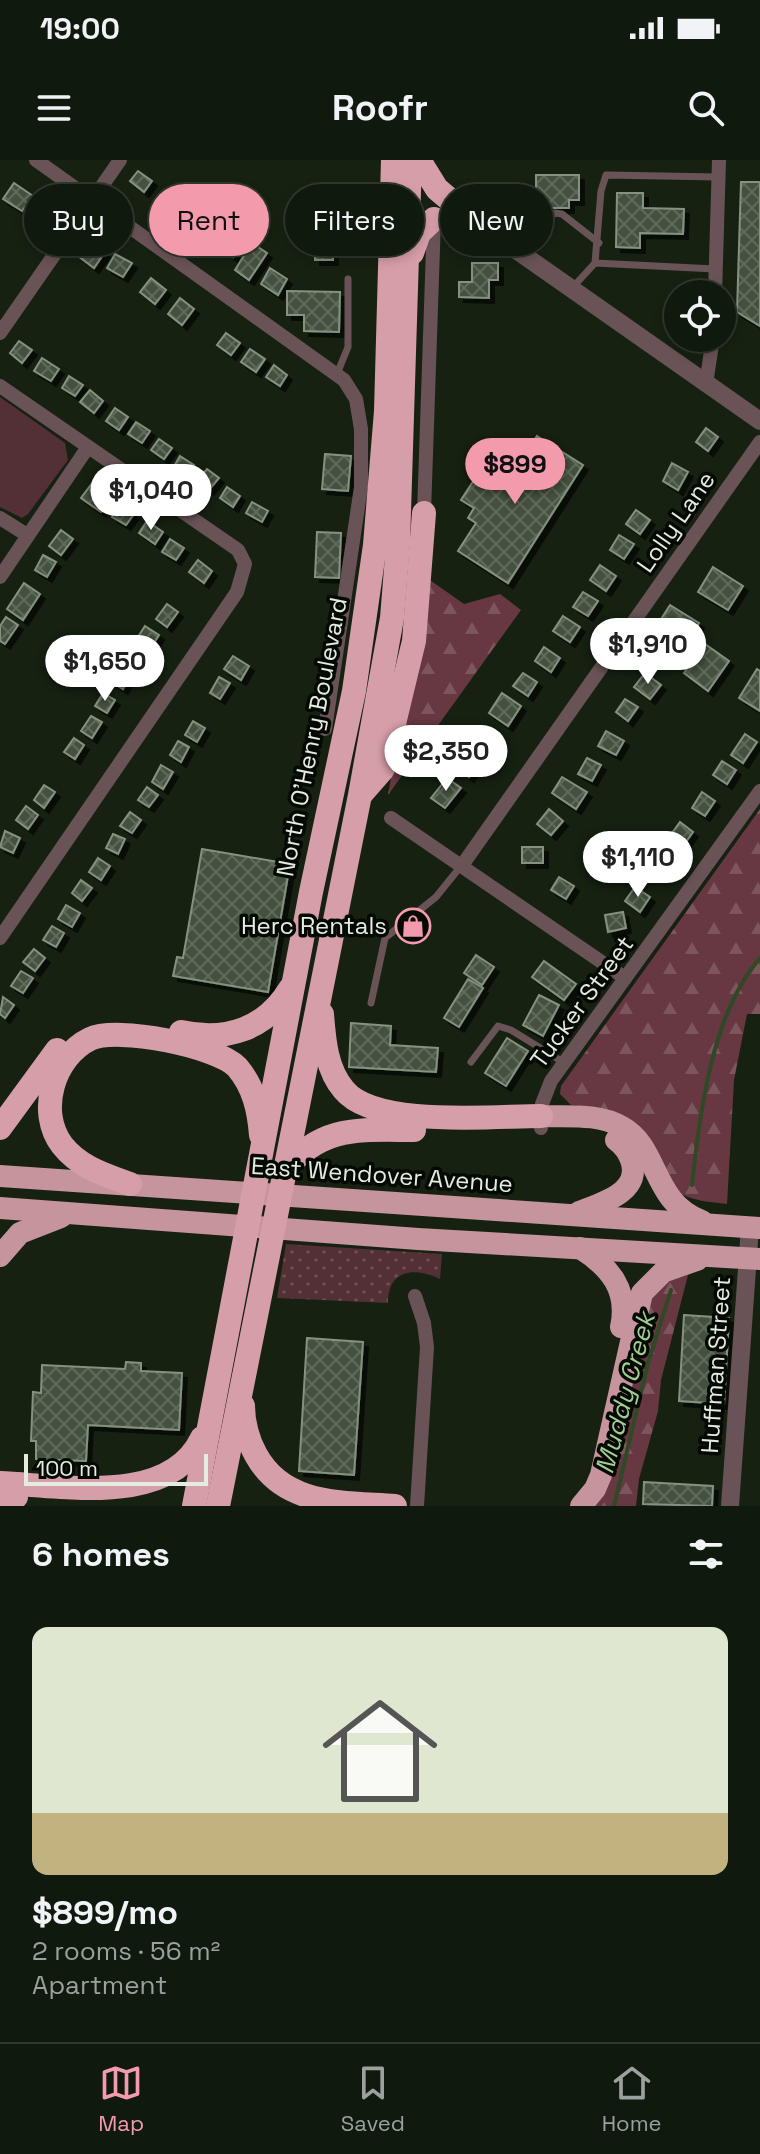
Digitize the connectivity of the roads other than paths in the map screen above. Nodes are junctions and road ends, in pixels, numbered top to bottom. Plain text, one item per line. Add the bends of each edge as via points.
1 (36, 160) edge
2 (120, 160) edge
3 (393, 160) edge
4 (410, 160) edge
5 (419, 160) edge
6 (719, 160) edge
7 (718, 177) junction
8 (70, 184) edge
9 (103, 184) edge
10 (440, 192) edge
11 (553, 215) edge
12 (440, 217) edge
13 (434, 219) junction
14 (133, 228) edge
15 (599, 243) junction
16 (53, 256) edge
17 (524, 256) edge
18 (595, 263) junction
19 (408, 266) junction
20 (715, 269) junction
21 (348, 279) dead end
22 (715, 280) edge
23 (571, 289) junction
24 (0, 333) edge
25 (711, 352) edge
26 (337, 374) junction
27 (706, 384) junction
28 (0, 386) edge
29 (760, 421) edge
30 (760, 442) edge
31 (88, 447) junction
32 (424, 513) joint
33 (1, 520) edge
34 (27, 535) junction
35 (0, 577) edge
36 (325, 729) dead end
37 (760, 791) edge
38 (360, 795) junction
39 (391, 818) dead end
40 (463, 864) junction
41 (0, 938) edge
42 (625, 978) junction
43 (296, 981) junction
44 (320, 991) junction
45 (371, 1003) dead end
46 (471, 1062) dead end
47 (563, 1062) junction
48 (541, 1122) junction
49 (0, 1128) edge
50 (263, 1153) junction
51 (283, 1171) junction
52 (0, 1176) edge
53 (130, 1184) junction
54 (0, 1208) edge
55 (70, 1215) junction
56 (572, 1215) junction
57 (710, 1224) junction
58 (755, 1228) edge
59 (579, 1248) junction
60 (0, 1256) edge
61 (716, 1256) junction
62 (754, 1258) edge
63 (415, 1296) dead end
64 (244, 1371) junction
65 (212, 1414) junction
66 (0, 1465) edge
67 (11, 1493) edge
68 (108, 1506) edge
69 (194, 1506) edge
70 (218, 1506) edge
71 (395, 1506) edge
72 (417, 1506) edge
73 (560, 1506) edge
74 (581, 1506) edge
75 (730, 1506) edge

1 - 8 street
2 - 9 street
3 - 43 highway, North O'Henry Boulevard via 386,411 375,545 346,737
4 - 19 highway
5 - 10 highway
6 - 7 street
7 - 15 lane via 606,175
7 - 20 street
11 - 15 lane via 562,214
12 - 13 street
13 - 19 highway via 419,233
13 - 32 street
14 - 26 street
15 - 18 lane
16 - 24 street
17 - 23 street
18 - 20 lane
18 - 23 lane
19 - 38 highway via 392,618
20 - 22 street
21 - 26 lane via 348,347
23 - 27 street
25 - 27 street
26 - 36 street via 356,399 361,487
27 - 29 street
28 - 31 street
30 - 40 street, Lolly Lane
31 - 34 street
31 - 41 street via 238,550 245,564 237,592
32 - 38 highway via 414,641 383,769
33 - 34 street
34 - 35 street
37 - 42 street, Tucker Street
38 - 44 highway
39 - 40 street
40 - 42 street
40 - 45 lane via 436,897 385,938
42 - 47 street, Tucker Street
43 - 49 highway via 278,1009 253,1027 226,1035 197,1036 135,1022 101,1023 73,1036 54,1053
43 - 50 highway, North O'Henry Boulevard
44 - 48 highway via 332,1070 364,1108 393,1115
44 - 51 highway
46 - 47 lane via 498,1026
47 - 48 street, Tucker Street via 545,1092
48 - 51 highway via 326,1135 299,1152
48 - 56 highway via 600,1132 629,1152 634,1175 624,1190
48 - 57 highway via 601,1119 624,1127 640,1143 674,1203 690,1217
50 - 53 highway via 251,1088 235,1065 211,1053 148,1038 90,1039 54,1079 49,1112 61,1144 88,1169
50 - 65 highway, North O'Henry Boulevard
51 - 64 highway
52 - 53 highway, East Wendover Avenue
53 - 56 highway, East Wendover Avenue
54 - 55 highway
55 - 59 highway
55 - 60 highway via 20,1233
56 - 57 highway, East Wendover Avenue
57 - 58 highway, East Wendover Avenue
58 - 62 street, Huffman Street
59 - 61 highway
59 - 73 highway via 616,1279 624,1311 587,1474
61 - 62 highway
61 - 74 highway via 663,1272 642,1293 601,1475
62 - 75 street, Huffman Street
63 - 72 street via 427,1347
64 - 70 highway
64 - 71 highway via 243,1412 266,1476 303,1497
65 - 67 highway via 195,1456 176,1475 152,1487
65 - 69 highway, North O'Henry Boulevard
66 - 67 highway
67 - 68 highway

